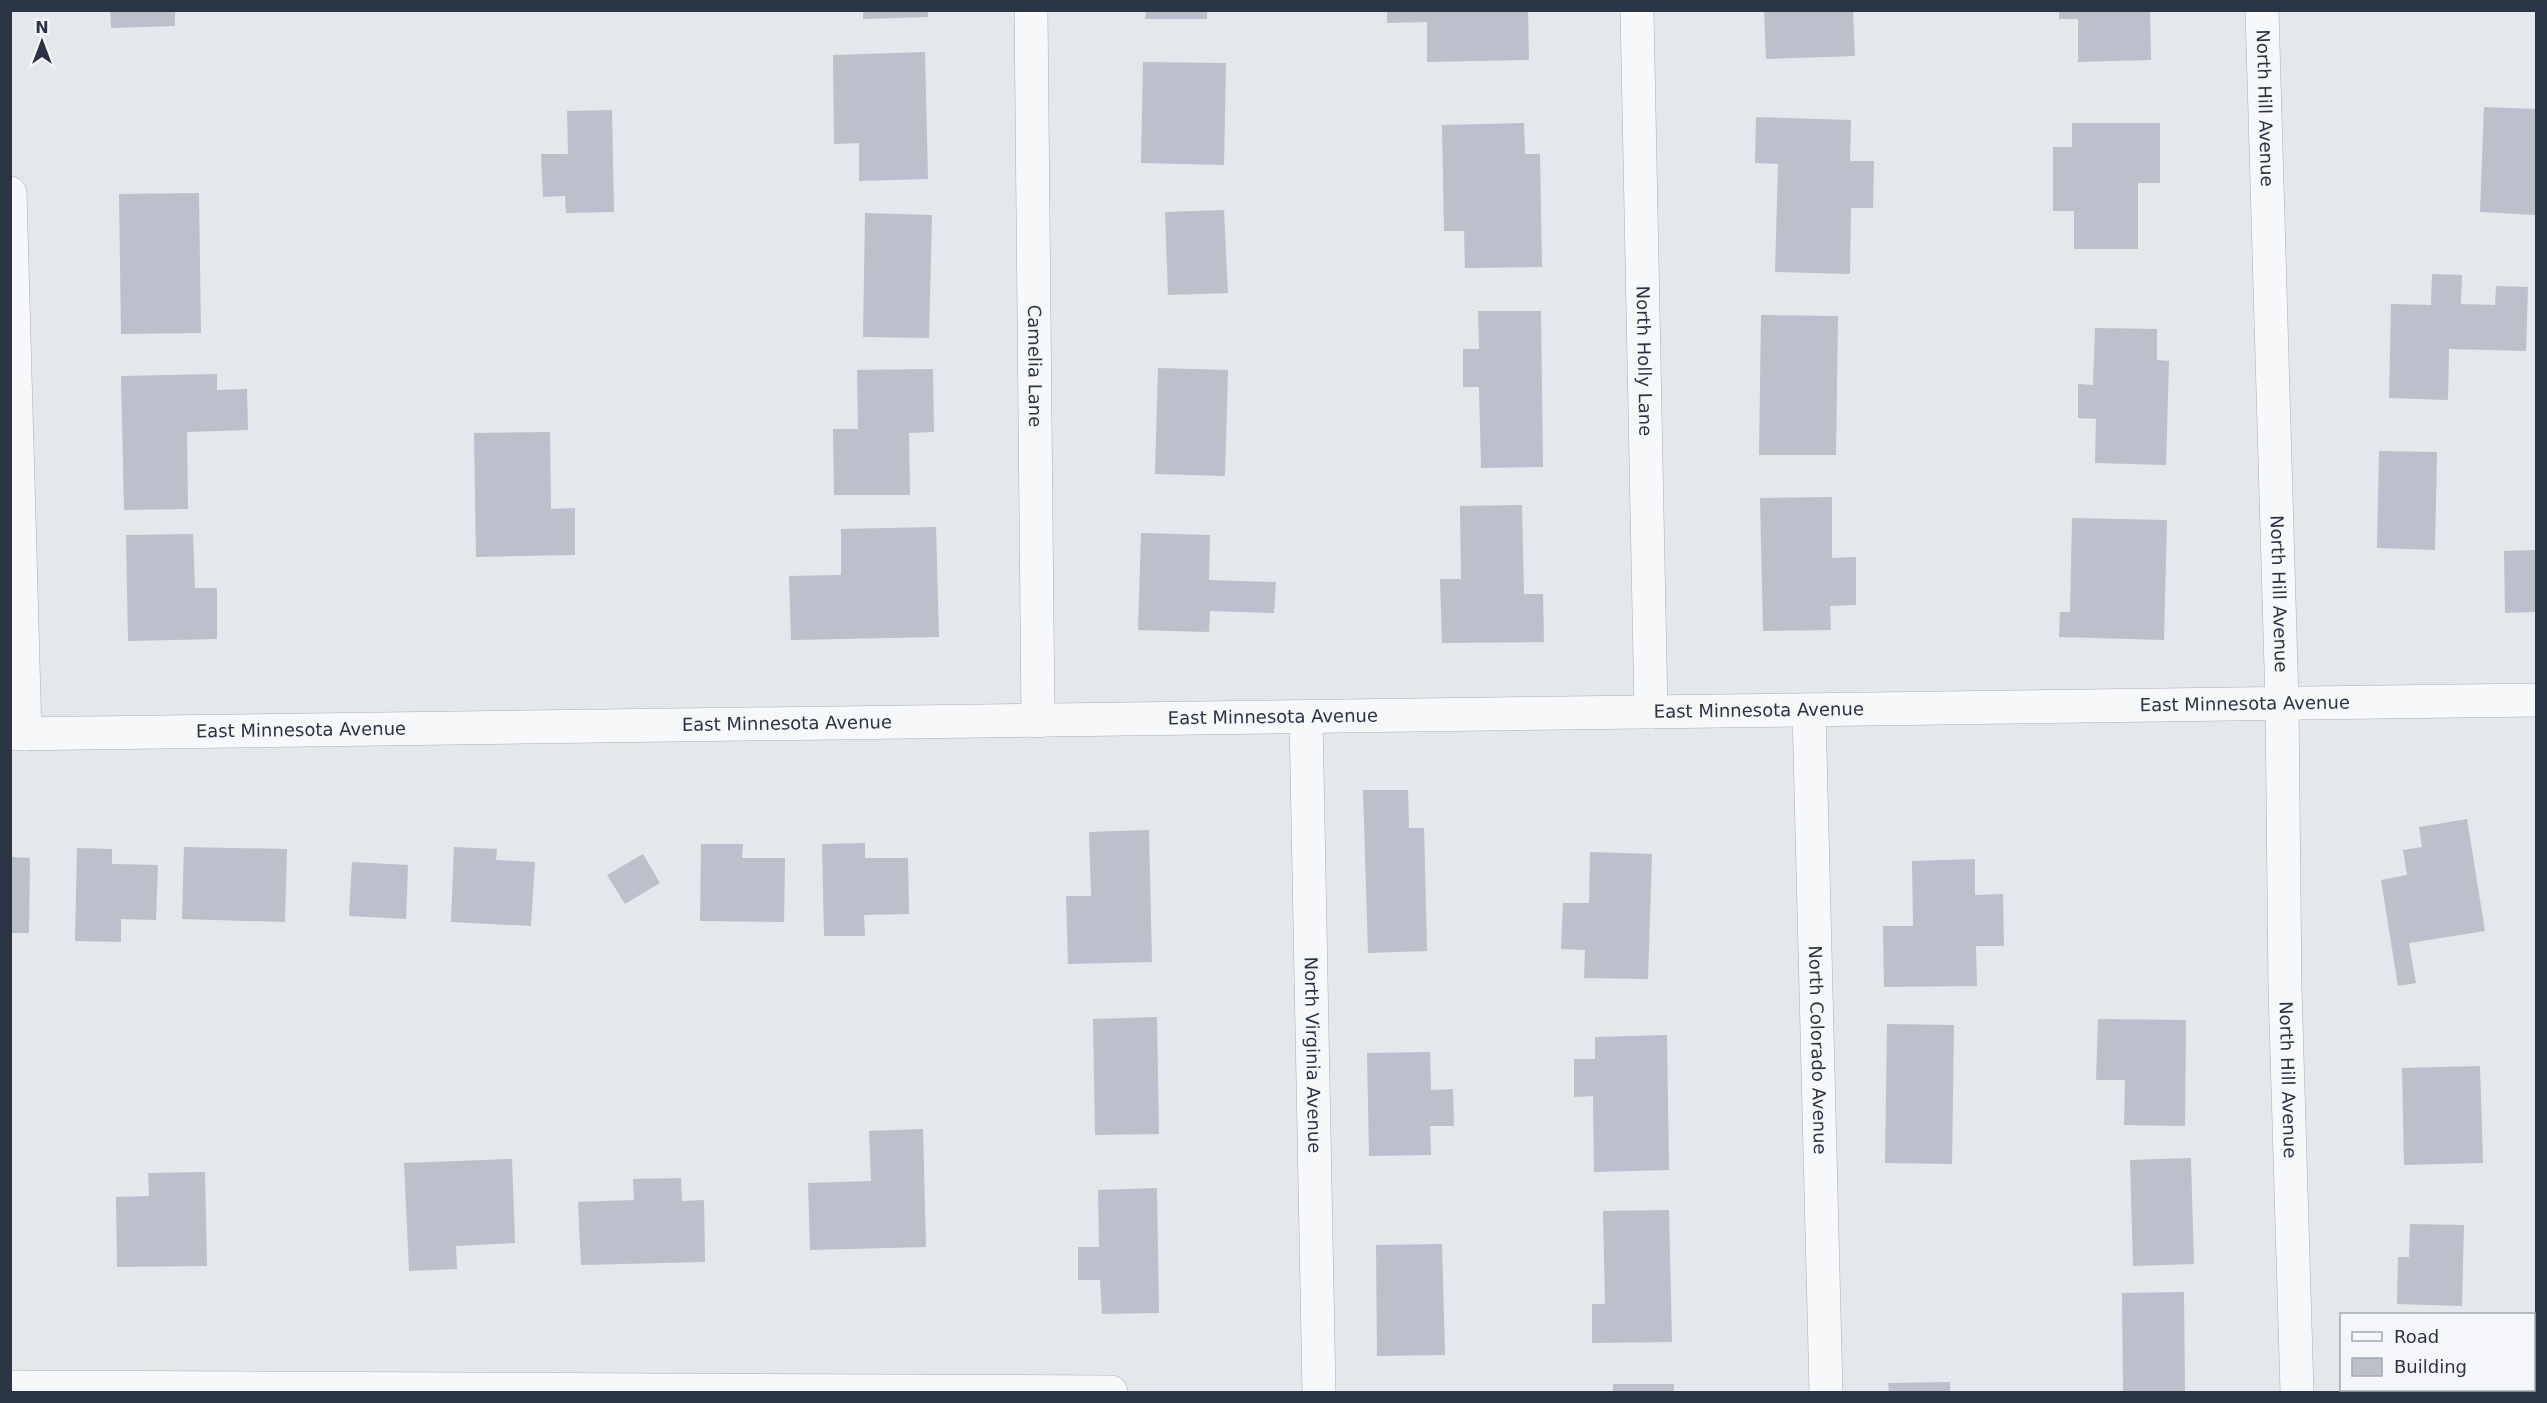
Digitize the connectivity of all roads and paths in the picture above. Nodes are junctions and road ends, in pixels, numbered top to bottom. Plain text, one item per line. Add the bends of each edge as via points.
1 (1031, 10) edge
2 (1637, 10) edge
3 (2262, 10) edge
4 (10, 194) edge
5 (2536, 700) edge
6 (2282, 703) junction
7 (1809, 710) junction
8 (1651, 712) junction
9 (1306, 717) junction
10 (1038, 721) junction
11 (18, 734) edge
12 (10, 1387) edge
13 (1111, 1392) edge
14 (1319, 1392) edge
15 (1826, 1392) edge
16 (2297, 1392) edge

1 - 10 street, Camelia Lane
2 - 8 street, North Holly Lane
3 - 6 street, North Hill Avenue
4 - 11 street
5 - 6 street, East Minnesota Avenue
6 - 7 street, East Minnesota Avenue
6 - 16 street, North Hill Avenue via 2285,988
7 - 8 street, East Minnesota Avenue
7 - 15 street, North Colorado Avenue
8 - 9 street, East Minnesota Avenue
9 - 10 street, East Minnesota Avenue
9 - 14 street, North Virginia Avenue
10 - 11 street, East Minnesota Avenue
12 - 13 street

